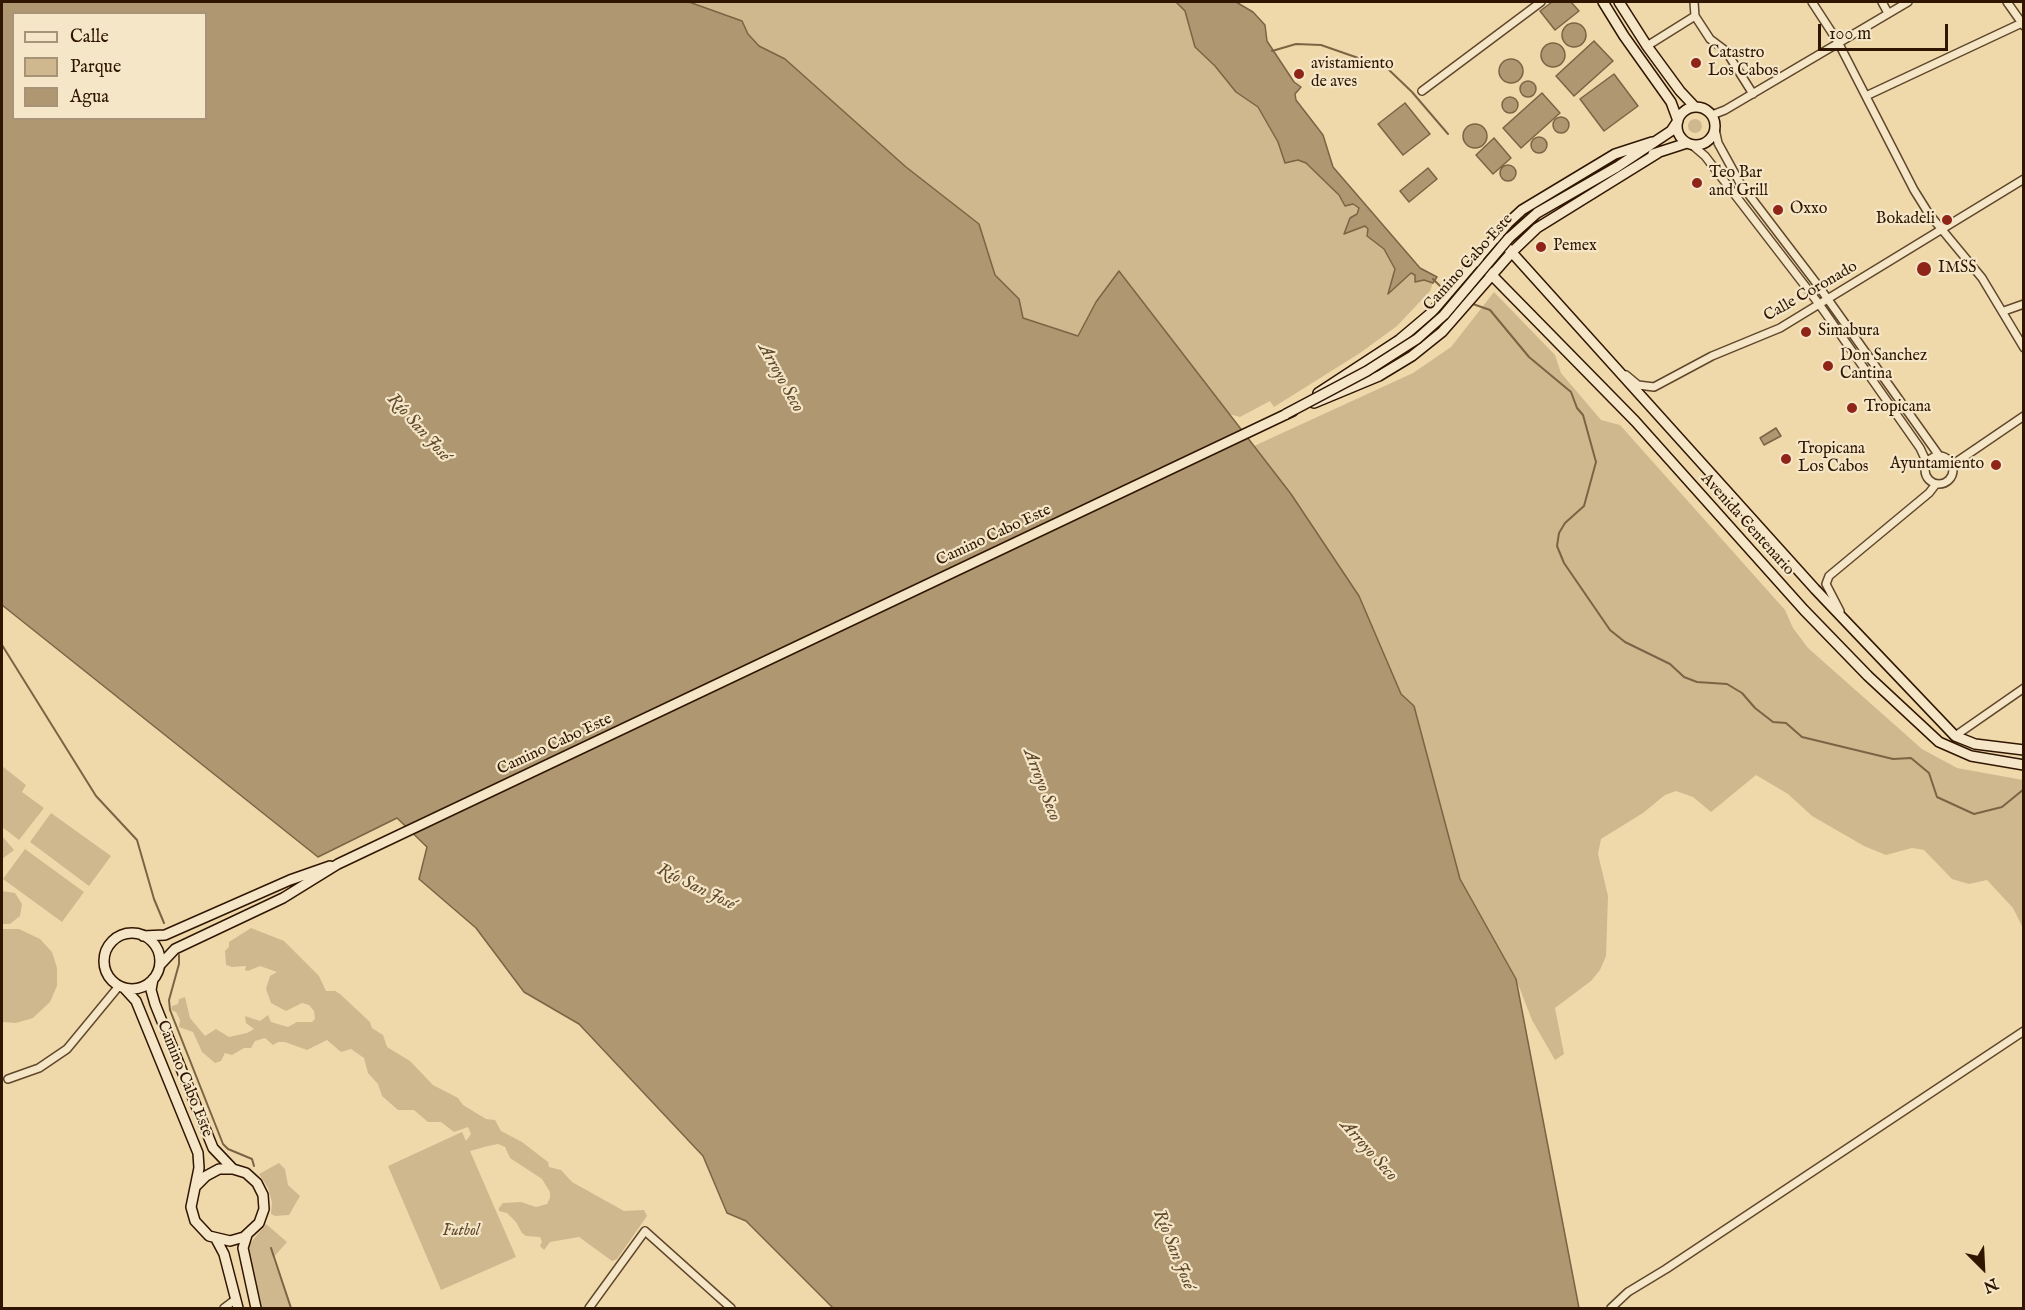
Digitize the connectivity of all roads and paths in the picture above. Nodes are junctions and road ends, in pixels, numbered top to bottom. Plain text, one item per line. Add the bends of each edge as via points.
1 (1541, 2) edge
2 (1603, 2) edge
3 (1619, 2) edge
4 (1694, 2) edge
5 (1812, 2) edge
6 (1882, 2) edge
7 (1908, 2) edge
8 (2007, 2) edge
9 (1888, 13) junction
10 (1695, 16) junction
11 (2023, 24) edge
12 (1636, 29) junction
13 (1624, 36) junction
14 (1838, 42) junction
15 (1647, 46) junction
16 (1422, 91) dead end
17 (1753, 94) junction
18 (1866, 96) junction
19 (1695, 107) junction
20 (1712, 115) junction
21 (1678, 122) junction
22 (1715, 129) junction
23 (1652, 142) junction
24 (1689, 143) junction
25 (1658, 153) junction
26 (1617, 166) junction
27 (2024, 179) edge
28 (1944, 229) junction
29 (1497, 236) junction
30 (1512, 252) junction
31 (1477, 260) junction
32 (1493, 274) junction
33 (1827, 299) junction
34 (1819, 304) junction
35 (2024, 304) edge
36 (2004, 311) junction
37 (2024, 348) edge
38 (1607, 360) junction
39 (1286, 414) junction
40 (2024, 416) edge
41 (1941, 457) junction
42 (1927, 463) junction
43 (1952, 465) junction
44 (1936, 484) junction
45 (1841, 614) junction
46 (2024, 688) edge
47 (1955, 736) junction
48 (2024, 750) edge
49 (2024, 765) edge
50 (338, 864) junction
51 (143, 936) junction
52 (159, 965) junction
53 (153, 979) junction
54 (122, 987) junction
55 (2024, 1031) edge
56 (8, 1079) dead end
57 (233, 1169) junction
58 (196, 1186) junction
59 (247, 1235) junction
60 (216, 1239) junction
61 (237, 1304) edge
62 (224, 1308) edge
63 (256, 1308) edge
64 (589, 1308) edge
65 (731, 1308) edge
66 (1611, 1308) edge

1 - 16 street
2 - 13 main road
3 - 12 main road
4 - 10 street
5 - 14 street
6 - 9 street
7 - 9 street
8 - 11 street
9 - 14 street
10 - 15 street
10 - 17 street via 1710,39 1726,51
11 - 18 street
12 - 13 main road
12 - 15 main road
13 - 21 main road via 1671,102
14 - 17 street
14 - 18 street
15 - 19 main road
17 - 20 street
18 - 28 street via 1914,190
19 - 20 main road
19 - 21 main road via 1684,111
20 - 22 main road
21 - 23 main road, Camino Cabo Este
21 - 24 main road via 1679,133
22 - 24 main road via 1706,142
22 - 33 street via 1718,143 1740,183
23 - 26 main road, Camino Cabo Este
23 - 29 main road via 1615,154 1532,203
24 - 25 main road, Camino Cabo Este
24 - 34 street via 1707,158
25 - 26 main road, Camino Cabo Este
25 - 30 main road via 1551,218
26 - 39 main road, Camino Cabo Este, bridge via 1541,211 1509,238 1444,315 1417,339
27 - 28 street, Calle Coronado
28 - 33 street, Calle Coronado
28 - 36 street
29 - 30 main road, Avenida Centenario
29 - 31 main road
30 - 32 main road
30 - 38 main road, Avenida Centenario
31 - 32 main road, Avenida Centenario
31 - 39 main road, bridge via 1438,307 1410,331
32 - 39 main road, bridge via 1442,332 1401,364
32 - 49 main road, Avenida Centenario via 1635,421 1804,609 1939,742 1971,756
33 - 34 street, Calle Coronado
33 - 41 street
34 - 38 street, Calle Coronado via 1779,328 1712,356 1653,387 1638,385
34 - 42 street
35 - 36 street
36 - 37 street
38 - 45 main road, Avenida Centenario
39 - 50 main road, Camino Cabo Este
40 - 43 street
41 - 42 street
41 - 43 street
42 - 44 street via 1926,476
43 - 44 street via 1951,478
44 - 45 street via 1829,576 1826,584
45 - 47 main road, Avenida Centenario
46 - 47 street
47 - 48 main road, Avenida Centenario via 1975,744
50 - 51 main road, Camino Cabo Este via 290,879 169,934
50 - 52 main road, Camino Cabo Este via 283,898 175,949
51 - 52 main road via 155,945
51 - 54 main road via 120,936 106,949 104,967 109,978
52 - 53 main road
53 - 54 main road via 137,989
53 - 57 main road, Camino Cabo Este via 154,1004 213,1148
54 - 56 street via 67,1049 39,1068
54 - 58 main road, Camino Cabo Este via 136,1001 198,1153
55 - 66 street via 1628,1292
57 - 58 main road via 212,1172
57 - 59 main road via 252,1177 263,1195 262,1216
58 - 60 main road via 191,1207 195,1221
59 - 60 main road via 230,1241
59 - 63 main road via 243,1248
60 - 61 main road via 224,1254
61 - 62 street
64 - 65 street via 645,1231

